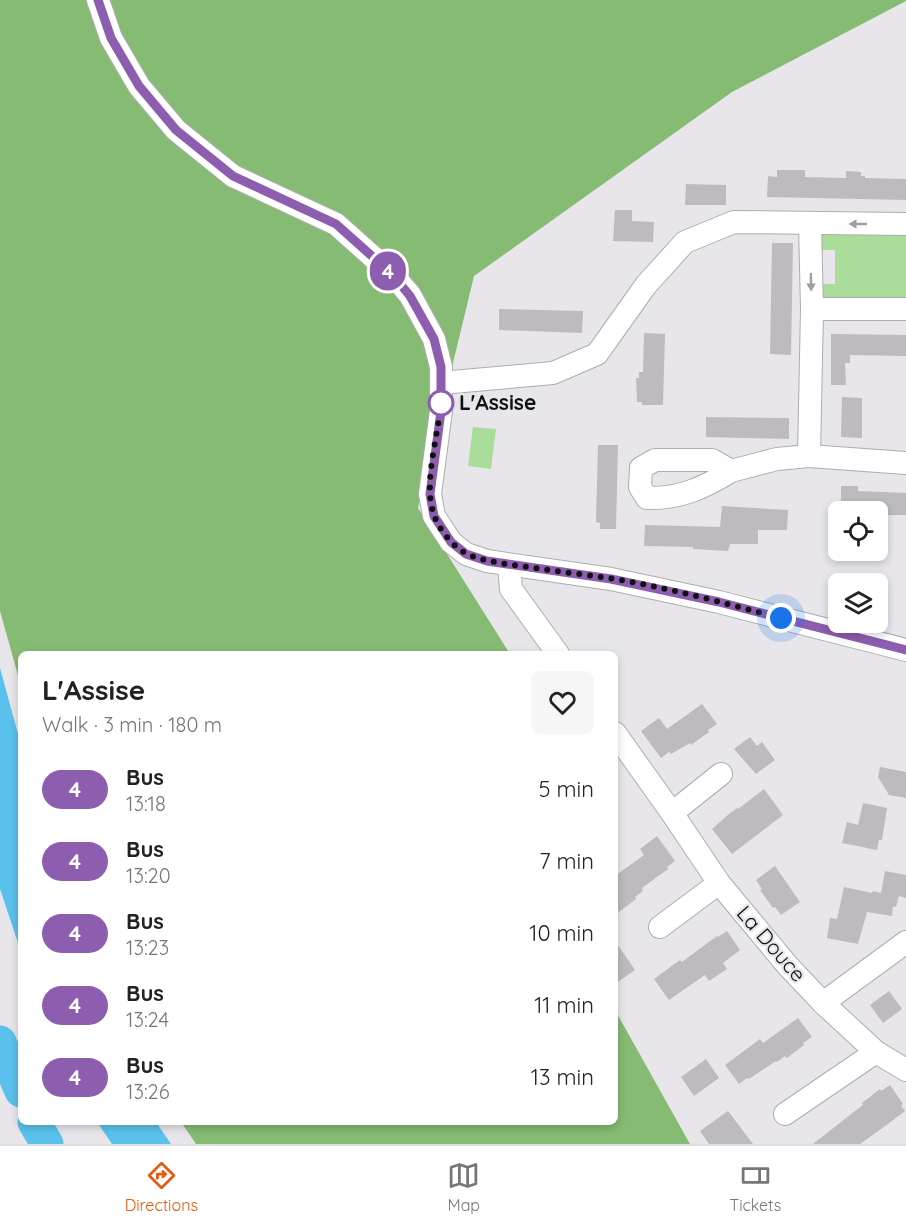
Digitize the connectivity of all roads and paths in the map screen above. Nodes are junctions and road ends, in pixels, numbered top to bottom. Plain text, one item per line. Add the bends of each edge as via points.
1 (98, 0) edge
2 (810, 224) junction
3 (906, 224) edge
4 (812, 309) junction
5 (906, 309) edge
6 (441, 384) junction
7 (810, 456) junction
8 (906, 463) edge
9 (731, 471) dead end
10 (509, 565) junction
11 (906, 650) edge
12 (556, 651) edge
13 (618, 737) edge
14 (721, 774) dead end
15 (672, 813) junction
16 (719, 883) junction
17 (660, 927) dead end
18 (906, 942) edge
19 (823, 1003) junction
20 (876, 1052) junction
21 (906, 1070) edge
22 (784, 1114) dead end

1 - 6 street via 111,38 139,86 176,130 233,176 336,224 392,274 410,296 434,339
3 -> 2 street
2 -> 4 street
2 - 6 street via 734,222 685,242 646,285 597,354 553,373
4 - 5 street
4 - 7 street
6 - 10 street via 430,494 434,516 451,542 466,554
7 - 8 street
7 - 9 street via 777,459
10 - 11 street via 611,579 719,602
10 - 12 street via 512,589
13 - 15 street, La Douce
14 - 15 street
15 - 16 street, La Douce
16 - 17 street
16 - 19 street, La Douce
18 - 19 street
19 - 20 street, La Douce
20 - 21 street, La Douce
20 - 22 street

